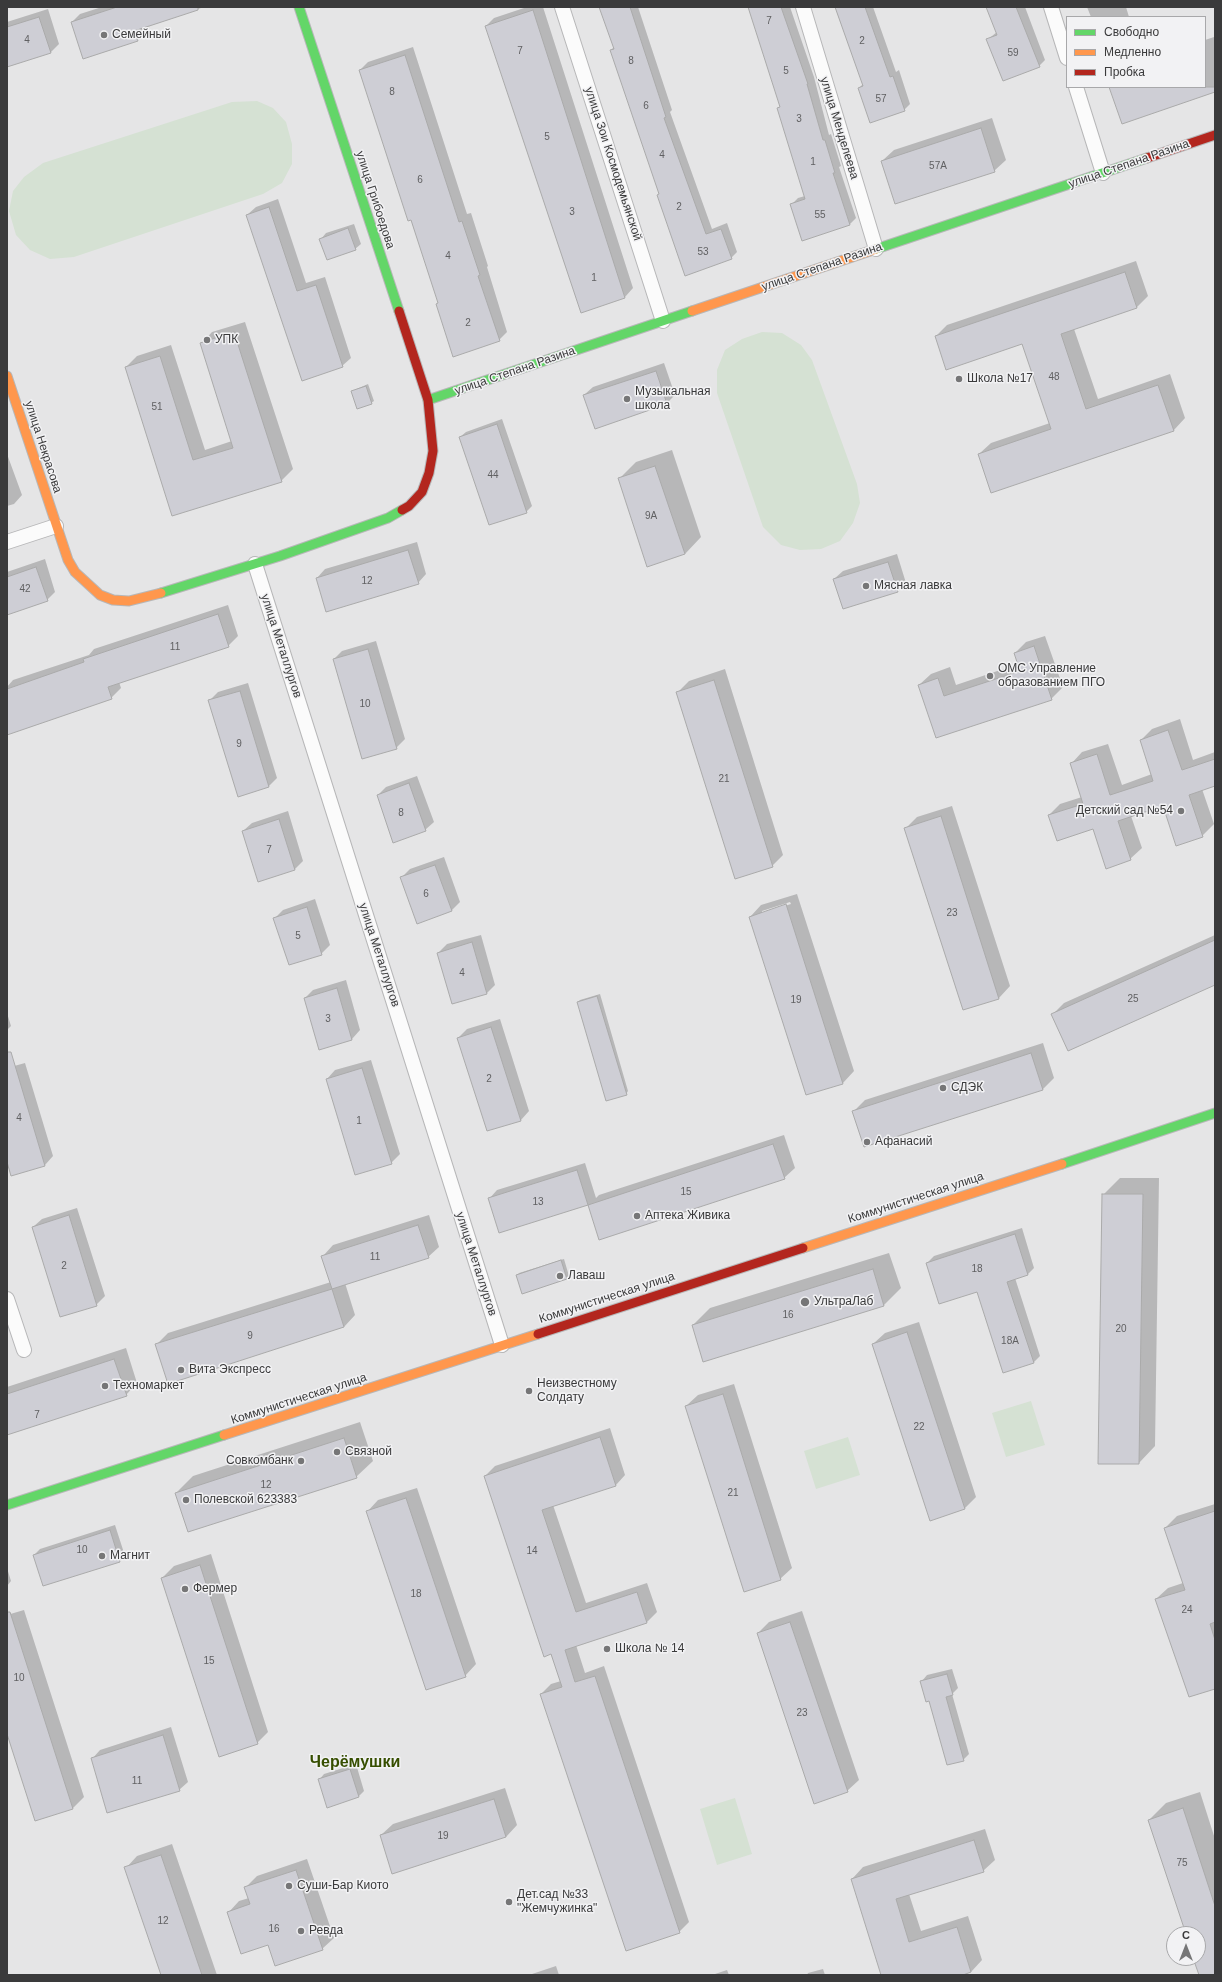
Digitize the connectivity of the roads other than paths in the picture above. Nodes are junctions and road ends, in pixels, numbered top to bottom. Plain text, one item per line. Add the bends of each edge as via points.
1 (299, 7) edge
2 (562, 7) edge
3 (803, 7) edge
4 (1051, 7) edge
5 (1066, 55) edge
6 (1076, 88) edge
7 (1215, 135) edge
8 (1103, 172) junction
9 (876, 249) junction
10 (663, 321) junction
11 (7, 376) edge
12 (428, 400) junction
13 (56, 526) junction
14 (7, 542) edge
15 (255, 564) junction
16 (1215, 1113) edge
17 (7, 1299) edge
18 (502, 1345) junction
19 (24, 1350) dead end
20 (7, 1505) edge

1 - 12 street, улица Грибоедова
2 - 10 street, улица Зои Космодемьянской
3 - 9 street, улица Менделеева
4 - 5 street
6 - 8 street
7 - 8 street, улица Степана Разина
8 - 9 street, улица Степана Разина
9 - 10 street, улица Степана Разина
10 - 12 street, улица Степана Разина
11 - 13 street, улица Некрасова
12 - 15 street, улица Грибоедова via 432,457 426,483 416,500 388,518
13 - 14 street
13 - 15 street, улица Некрасова via 75,572 100,595 113,600 130,601 145,598
15 - 18 street, улица Металлургов
16 - 18 street, Коммунистическая улица
17 - 19 street
18 - 20 street, Коммунистическая улица

